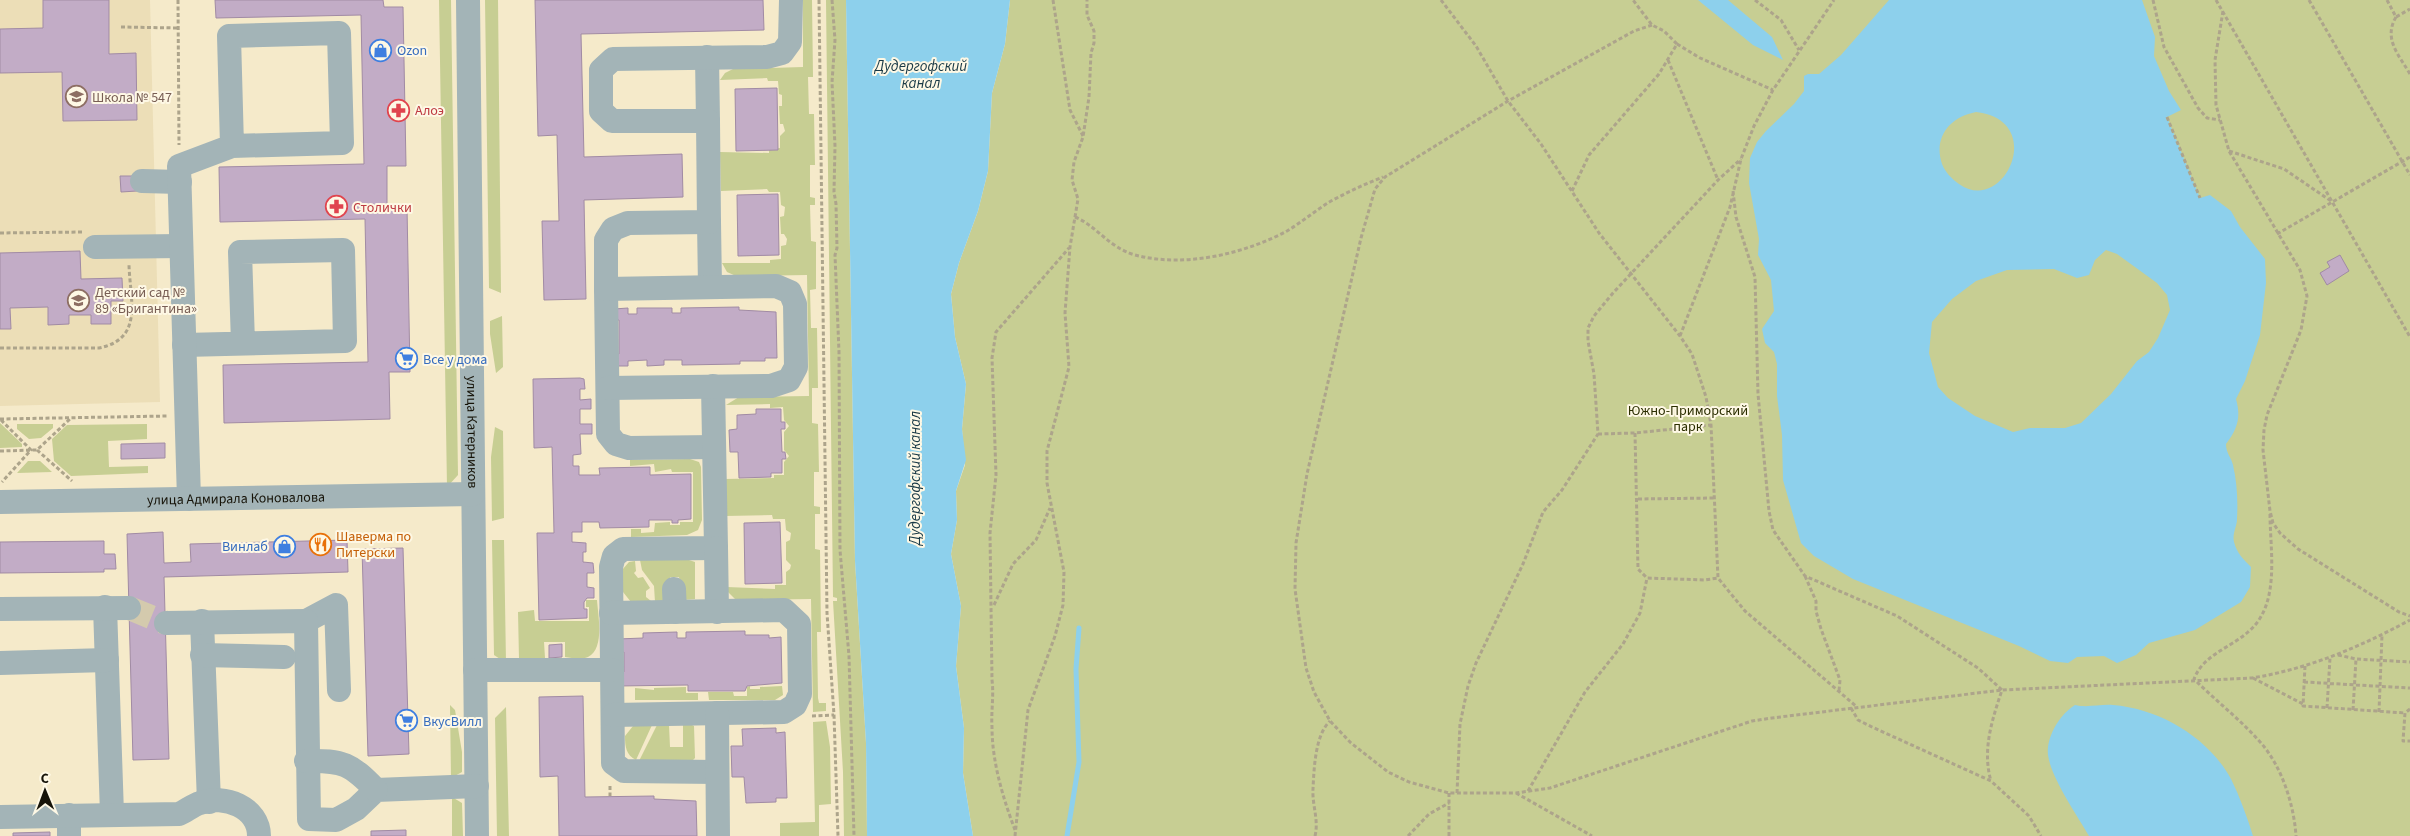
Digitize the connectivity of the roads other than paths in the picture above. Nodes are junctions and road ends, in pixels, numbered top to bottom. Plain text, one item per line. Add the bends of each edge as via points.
1 (468, 0) edge
2 (791, 0) edge
3 (707, 58) junction
4 (708, 121) junction
5 (232, 146) junction
6 (180, 174) junction
7 (142, 181) dead end
8 (709, 222) junction
9 (181, 246) junction
10 (96, 247) road end
11 (710, 287) junction
12 (606, 289) junction
13 (243, 344) junction
14 (184, 345) junction
15 (713, 386) junction
16 (608, 388) junction
17 (714, 447) junction
18 (1, 492) edge
19 (473, 494) junction
20 (189, 499) junction
21 (716, 548) junction
22 (674, 589) dead end
23 (105, 607) junction
24 (129, 608) tunnel mouth
25 (0, 609) edge
26 (675, 612) junction
27 (717, 612) junction
28 (611, 613) junction
29 (202, 621) junction
30 (306, 621) junction
31 (166, 623) tunnel mouth
32 (202, 655) junction
33 (284, 657) dead end
34 (107, 660) junction
35 (0, 663) edge
36 (475, 670) junction
37 (612, 670) junction
38 (339, 690) dead end
39 (717, 713) junction
40 (613, 715) junction
41 (306, 761) junction
42 (717, 772) junction
43 (477, 786) junction
44 (376, 790) junction
45 (209, 802) junction
46 (112, 814) junction
47 (0, 817) edge
48 (69, 825) edge
49 (179, 825) edge
50 (259, 836) edge
51 (477, 836) edge
52 (718, 836) edge

1 - 19 street, улица Катерников
2 - 3 street via 790,42 782,53 767,57
3 - 4 street
3 - 4 street via 613,58 601,70 601,111 612,121
4 - 8 street
5 - 5 street via 342,143 339,33 229,36
5 - 6 street
6 - 7 street
6 - 9 street
8 - 11 street
8 - 12 street via 628,223 614,229 606,240
9 - 10 street
9 - 14 street
11 - 12 street
11 - 15 street via 776,286 790,292 796,304 796,367 789,380 771,386
12 - 16 street
13 - 13 street via 345,341 343,250 240,252
13 - 14 street
14 - 20 street
15 - 16 street
15 - 17 street
16 - 17 street via 608,434 616,444 629,448
17 - 21 street
18 - 20 street, улица Адмирала Коновалова
19 - 20 street, улица Адмирала Коновалова
19 - 36 street, улица Катерников
21 - 27 street
21 - 28 street via 623,549 614,556 611,567
22 - 26 street
23 - 24 street
23 - 25 street
23 - 34 street
26 - 27 street
26 - 28 street
27 - 39 street via 784,610 799,624 800,654 800,694 795,705 784,712
28 - 37 street
29 - 30 street
29 - 31 street
29 - 32 street
30 - 38 street via 336,605
30 - 41 street
32 - 33 street
32 - 45 street
34 - 35 street
34 - 46 street
36 - 37 street
36 - 43 street, улица Катерников
37 - 40 street
39 - 40 street
39 - 42 street
40 - 42 street via 613,763 624,771
41 - 44 street via 339,762 357,770
41 - 44 street via 309,819 336,820 356,809
42 - 52 street
43 - 44 street
43 - 51 street, улица Катерников
45 - 49 street via 200,802
45 - 50 street via 222,800 241,806 251,815
46 - 48 street
46 - 49 street
47 - 48 street

